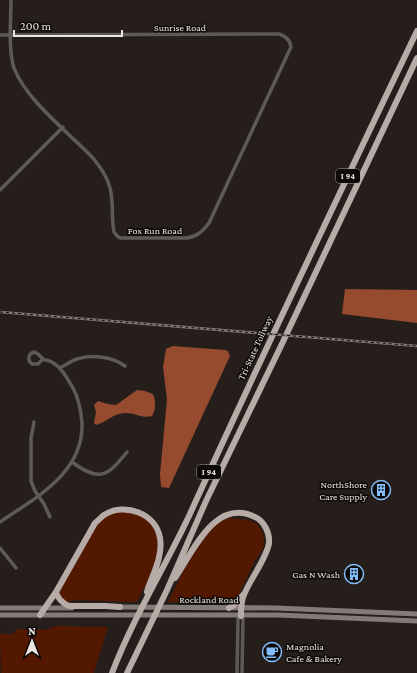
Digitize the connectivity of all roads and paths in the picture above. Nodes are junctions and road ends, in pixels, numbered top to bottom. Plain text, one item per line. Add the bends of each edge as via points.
1 (11, 0) edge
2 (417, 31) edge
3 (0, 35) edge
4 (11, 35) junction
5 (417, 58) edge
6 (286, 60) joint
7 (62, 127) junction
8 (0, 190) edge
9 (43, 359) dead end
10 (125, 366) dead end
11 (60, 368) junction
12 (34, 422) dead end
13 (127, 452) dead end
14 (72, 462) junction
15 (39, 495) junction
16 (50, 518) dead end
17 (0, 522) edge
18 (0, 548) edge
19 (16, 568) dead end
20 (56, 592) junction
21 (166, 593) junction
22 (244, 594) junction
23 (147, 596) junction
24 (120, 607) junction
25 (0, 608) edge
26 (45, 608) junction
27 (229, 608) junction
28 (241, 608) junction
29 (417, 614) edge
30 (0, 615) edge
31 (40, 615) junction
32 (241, 616) junction
33 (417, 621) edge
34 (238, 648) junction
35 (243, 648) junction
36 (237, 672) edge
37 (112, 673) edge
38 (127, 673) edge
39 (242, 673) edge

1 - 4 street, Fox Run Road
2 - 23 highway, Tri-State Tollway / I 94 via 180,535
3 - 4 street, Sunrise Road
4 - 6 street, Sunrise Road via 279,34 290,43
4 - 7 street, Fox Run Road via 13,62 18,76 35,100
5 - 21 highway, I 94 via 206,501
6 - 7 street, Fox Run Road via 209,223 202,232 193,237 118,237 114,232 107,178 93,158
7 - 8 street
9 - 11 street
10 - 11 street via 115,360 91,357 77,359
11 - 14 street via 76,393 81,409 81,438
12 - 15 street via 31,438 31,481
13 - 14 street via 117,465 101,475 88,472
14 - 15 street via 62,476
15 - 16 street
15 - 17 street
18 - 19 street
20 - 23 highway via 95,523 104,515 125,510 144,514 159,534 160,556
20 - 24 highway via 63,604 69,606
20 - 26 highway
21 - 22 highway via 211,525 218,518 240,513 258,518 266,528 269,539 266,552
21 - 38 highway, I 94
22 - 27 highway
22 - 28 highway
23 - 37 highway, Tri-State Tollway / I 94
24 - 26 main road, Rockland Road
24 - 27 main road, Rockland Road
25 - 26 main road, Rockland Road
26 - 31 highway
27 - 28 main road, Rockland Road
28 - 29 main road, Rockland Road
28 - 32 highway
30 - 31 main road, Rockland Road
31 - 32 main road, Rockland Road
32 - 33 main road, Rockland Road
32 - 34 street via 238,619
32 - 35 street via 244,619
34 - 35 street
34 - 36 street
35 - 39 street
36 - 39 street

